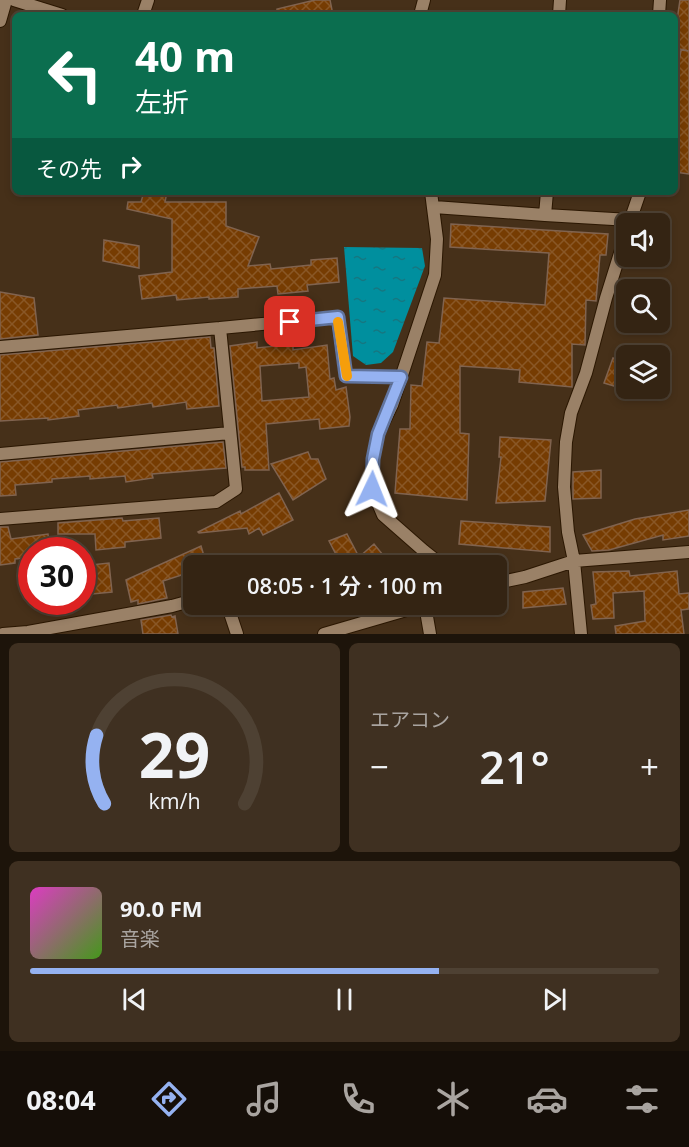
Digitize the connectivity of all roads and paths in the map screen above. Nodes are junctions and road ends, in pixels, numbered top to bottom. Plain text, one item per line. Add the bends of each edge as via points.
1 (6, 0) edge
2 (14, 0) edge
3 (49, 5) edge
4 (0, 21) edge
5 (432, 195) edge
6 (546, 195) edge
7 (638, 195) edge
8 (434, 207) junction
9 (633, 213) edge
10 (545, 215) junction
11 (616, 223) edge
12 (616, 266) edge
13 (220, 328) junction
14 (0, 347) edge
15 (401, 377) junction
16 (230, 433) junction
17 (0, 454) edge
18 (0, 519) edge
19 (689, 552) edge
20 (429, 555) edge
21 (574, 561) junction
22 (507, 581) edge
23 (183, 603) edge
24 (231, 615) edge
25 (391, 615) edge
26 (427, 615) edge
27 (3, 634) edge
28 (237, 634) edge
29 (324, 634) edge
30 (430, 634) edge
31 (581, 634) edge

1 - 4 street
2 - 3 street
5 - 8 street
6 - 10 street
7 - 9 street
8 - 10 street
8 - 15 street via 435,275
10 - 11 street
12 - 21 street via 566,442 564,487
13 - 14 street
13 - 15 street via 338,317 346,376
13 - 16 street
15 - 20 street via 378,434 372,489 383,514
16 - 17 street
16 - 18 street via 236,489 216,502
19 - 21 street
21 - 22 street
21 - 31 street
23 - 27 street
24 - 28 street
25 - 29 street
26 - 30 street

